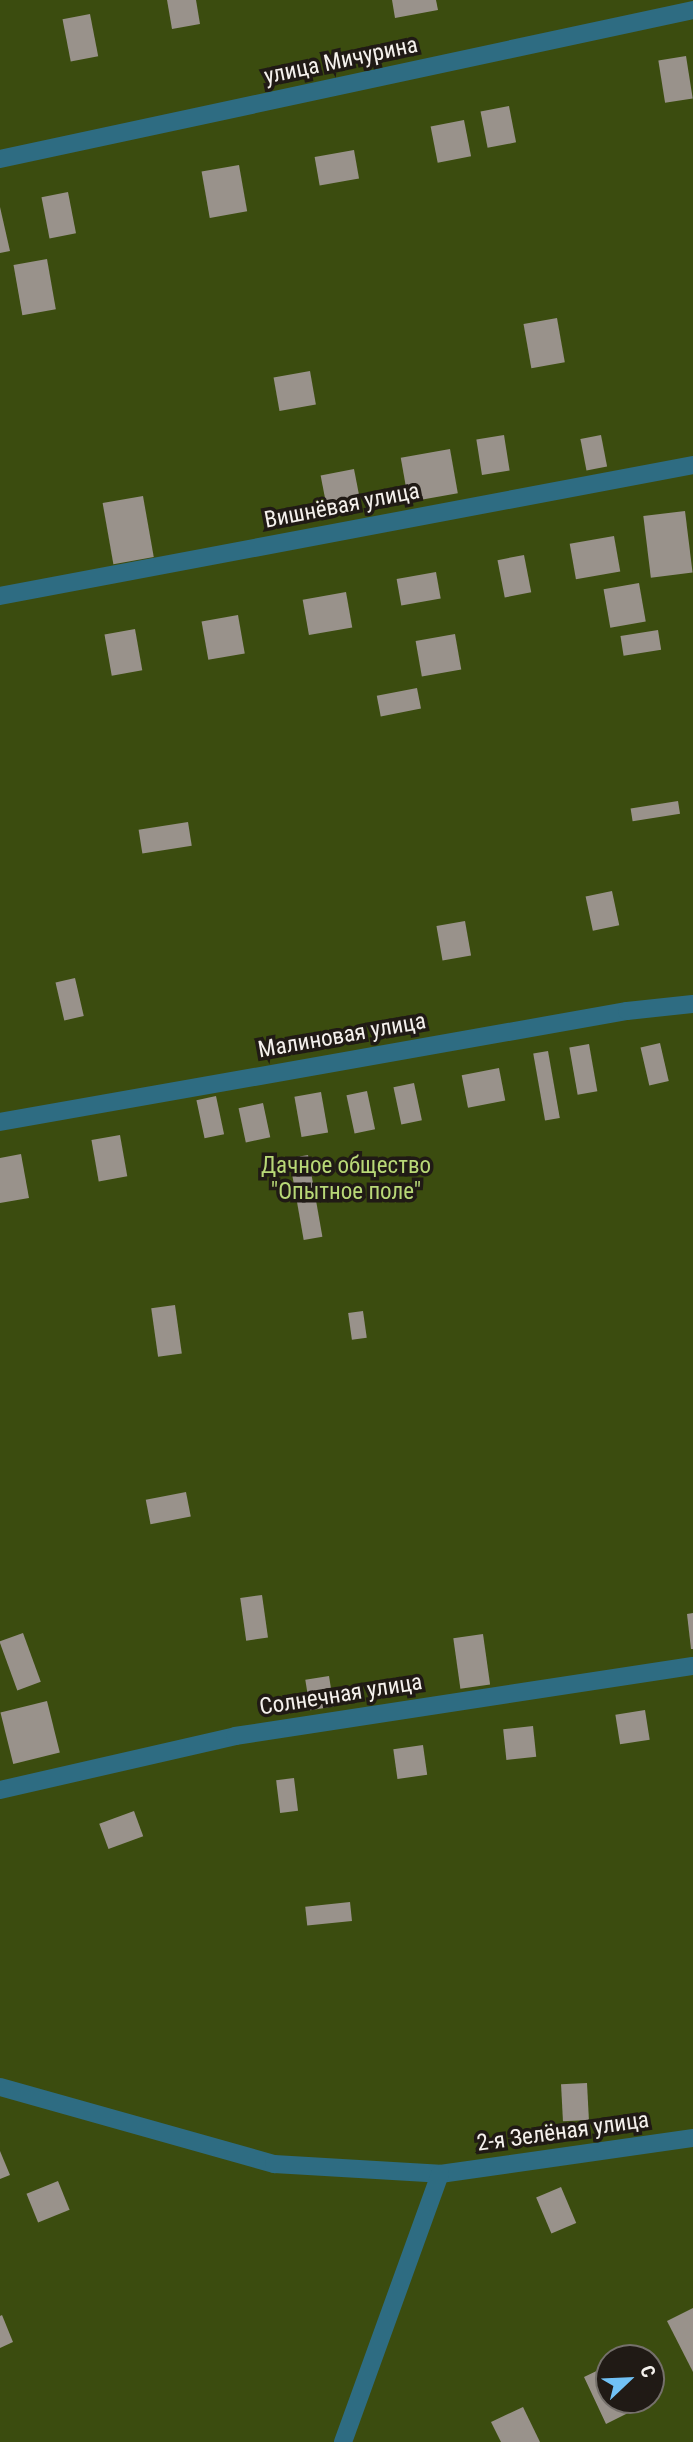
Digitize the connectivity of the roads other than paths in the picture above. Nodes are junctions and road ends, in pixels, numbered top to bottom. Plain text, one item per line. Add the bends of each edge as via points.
1 (693, 10) edge
2 (0, 159) edge
3 (693, 465) edge
4 (0, 596) edge
5 (693, 1004) edge
6 (0, 1122) edge
7 (693, 1666) edge
8 (0, 1790) edge
9 (0, 2087) edge
10 (693, 2138) edge
11 (440, 2174) junction
12 (342, 2442) edge

1 - 2 street, улица Мичурина
3 - 4 street, Вишнёвая улица
5 - 6 street, Малиновая улица via 627,1010
7 - 8 street, Солнечная улица via 234,1737
9 - 11 street, 2-я Зелёная улица via 274,2164
10 - 11 street, 2-я Зелёная улица
11 - 12 street

